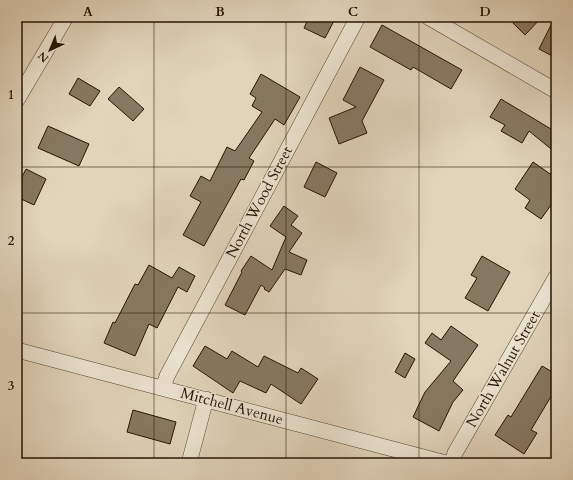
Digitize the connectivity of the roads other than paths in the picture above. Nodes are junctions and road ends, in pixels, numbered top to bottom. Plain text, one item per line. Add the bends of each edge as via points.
1 (66, 17) edge
2 (358, 17) edge
3 (428, 17) edge
4 (556, 91) edge
5 (17, 100) edge
6 (556, 277) edge
7 (17, 350) edge
8 (163, 388) junction
9 (206, 399) junction
10 (189, 463) edge
11 (446, 463) edge
12 (452, 463) edge

1 - 5 street
2 - 8 street, North Wood Street via 167,376
3 - 4 street
6 - 12 street, North Walnut Street via 455,453
7 - 8 street, Mitchell Avenue
8 - 9 street, Mitchell Avenue
9 - 10 street
9 - 11 street, Mitchell Avenue

